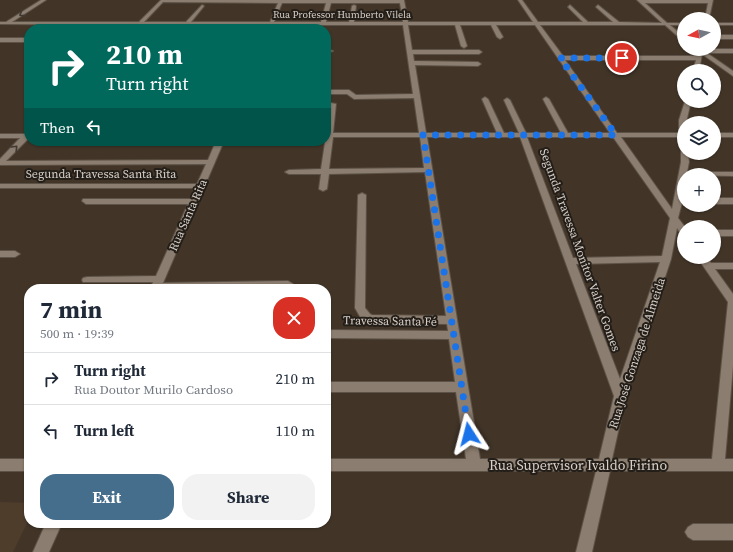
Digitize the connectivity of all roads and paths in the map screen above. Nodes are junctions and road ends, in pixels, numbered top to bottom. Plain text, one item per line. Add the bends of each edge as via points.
1 (44, 0) edge
2 (163, 0) edge
3 (520, 0) edge
4 (280, 1) edge
5 (402, 1) edge
6 (640, 1) edge
7 (711, 1) edge
8 (329, 2) junction
9 (202, 6) dead end
10 (354, 6) dead end
11 (570, 6) dead end
12 (598, 6) dead end
13 (709, 12) edge
14 (0, 23) edge
15 (7, 23) junction
16 (140, 23) junction
17 (188, 23) junction
18 (271, 23) junction
19 (322, 23) junction
20 (457, 23) junction
21 (537, 23) junction
22 (350, 24) junction
23 (405, 24) junction
24 (492, 24) junction
25 (587, 24) junction
26 (618, 24) junction
27 (666, 24) junction
28 (677, 24) edge
29 (721, 24) edge
30 (733, 24) edge
31 (0, 28) edge
32 (677, 34) edge
33 (500, 37) dead end
34 (721, 37) edge
35 (733, 38) edge
36 (0, 40) edge
37 (24, 40) edge
38 (464, 46) dead end
39 (721, 51) edge
40 (733, 51) edge
41 (410, 52) junction
42 (479, 52) dead end
43 (708, 56) edge
44 (560, 58) junction
45 (699, 58) joint
46 (411, 63) junction
47 (718, 63) junction
48 (725, 63) dead end
49 (478, 64) dead end
50 (698, 64) edge
51 (733, 74) edge
52 (331, 92) edge
53 (416, 96) junction
54 (485, 99) dead end
55 (546, 99) dead end
56 (507, 100) dead end
57 (333, 104) dead end
58 (331, 114) edge
59 (24, 135) edge
60 (331, 135) edge
61 (423, 135) junction
62 (500, 135) junction
63 (523, 135) junction
64 (566, 135) junction
65 (616, 135) junction
66 (677, 135) edge
67 (721, 135) edge
68 (733, 135) edge
69 (0, 136) edge
70 (24, 139) edge
71 (218, 146) edge
72 (326, 146) edge
73 (212, 162) junction
74 (0, 163) edge
75 (428, 170) junction
76 (324, 171) junction
77 (288, 172) dead end
78 (721, 174) edge
79 (733, 174) edge
80 (0, 186) edge
81 (201, 186) junction
82 (323, 189) dead end
83 (362, 195) dead end
84 (86, 201) dead end
85 (721, 201) edge
86 (733, 201) edge
87 (193, 202) junction
88 (677, 210) edge
89 (674, 218) junction
90 (677, 222) edge
91 (721, 233) edge
92 (733, 233) edge
93 (0, 254) edge
94 (15, 254) dead end
95 (666, 259) junction
96 (570, 261) junction
97 (708, 266) joint
98 (733, 266) edge
99 (87, 280) dead end
100 (143, 284) edge
101 (157, 284) edge
102 (733, 301) edge
103 (451, 320) junction
104 (331, 334) edge
105 (453, 335) junction
106 (331, 387) edge
107 (461, 388) junction
108 (620, 396) junction
109 (0, 465) edge
110 (24, 465) edge
111 (331, 465) edge
112 (474, 465) junction
113 (603, 465) junction
114 (718, 465) junction
115 (733, 465) edge
116 (52, 528) edge
117 (693, 532) dead end
118 (733, 532) edge
119 (41, 552) edge
120 (584, 552) edge

1 -> 15 street
2 - 4 street
2 - 16 street
3 - 21 street
4 - 8 street
4 - 18 street
5 - 8 street
5 - 23 street
6 - 7 street
6 - 27 street
7 - 13 street
8 - 19 street
9 - 17 street
10 - 22 street
11 - 25 street
12 - 26 street
14 - 15 street, Rua Professor Humberto Vilela
15 - 16 street, Rua Professor Humberto Vilela
15 - 31 street
16 - 17 street, Rua Professor Humberto Vilela
17 - 18 street, Rua Professor Humberto Vilela
18 - 19 street, Rua Professor Humberto Vilela
19 - 22 street, Rua Professor Humberto Vilela
20 - 23 street, Rua Professor Humberto Vilela
20 - 24 street, Rua Professor Humberto Vilela
20 - 38 street
21 - 24 street, Rua Professor Humberto Vilela
21 - 25 street, Rua Professor Humberto Vilela
21 - 44 street
22 - 23 street, Rua Professor Humberto Vilela
23 - 41 street
24 - 33 street
25 - 26 street, Rua Professor Humberto Vilela
26 - 27 street, Rua Professor Humberto Vilela
27 - 28 street, Rua Professor Humberto Vilela
27 - 32 street
29 - 30 street
34 - 35 street
36 - 37 street
39 - 40 street
41 - 42 street
41 - 46 street
43 - 47 street
44 - 45 street
44 - 65 street
45 - 50 street
46 - 49 street
46 - 53 street
47 - 48 street
47 - 51 street
52 - 53 street via 349,92 354,97
53 - 61 street
54 - 62 street
55 - 64 street
56 - 63 street, Segunda Travessa Monitor Valter Gomes
57 - 58 street
59 - 69 street
60 - 61 street
61 - 62 street
61 - 75 street
62 - 63 street
63 - 64 street
63 - 96 street, Segunda Travessa Monitor Valter Gomes
64 - 65 street
65 - 66 street
65 - 89 street
67 - 68 street
74 -> 70 street
71 - 73 street, Rua Santa Rita
72 - 76 street
73 - 74 street
73 - 81 street, Rua Santa Rita
75 - 76 street
75 - 103 street
76 - 77 street
76 - 82 street
78 - 79 street
80 - 81 street, Segunda Travessa Santa Rita
81 - 87 street, Rua Santa Rita
83 - 103 street via 360,308 366,317
84 - 87 street
85 - 86 street
87 - 101 street, Rua Santa Rita
88 - 89 street, Rua José Gonzaga de Almeida
89 - 90 street
89 - 95 street, Rua José Gonzaga de Almeida
91 - 92 street
93 - 94 street
95 - 96 street
95 - 108 street, Rua José Gonzaga de Almeida
96 - 108 street, Segunda Travessa Monitor Valter Gomes
97 - 98 street
97 - 102 street
99 - 100 street
102 - 114 street
103 - 105 street
104 - 105 street, Travessa Santa Fé
105 - 107 street
106 - 107 street
107 - 112 street
108 - 113 street, Rua José Gonzaga de Almeida
109 - 110 street
111 - 112 street, Rua Supervisor Ivaldo Firino
112 - 113 street, Rua Supervisor Ivaldo Firino
113 - 114 street, Rua Supervisor Ivaldo Firino
113 - 120 street, Rua José Gonzaga de Almeida
114 - 115 street, Rua Supervisor Ivaldo Firino
116 - 119 street
117 - 118 street

